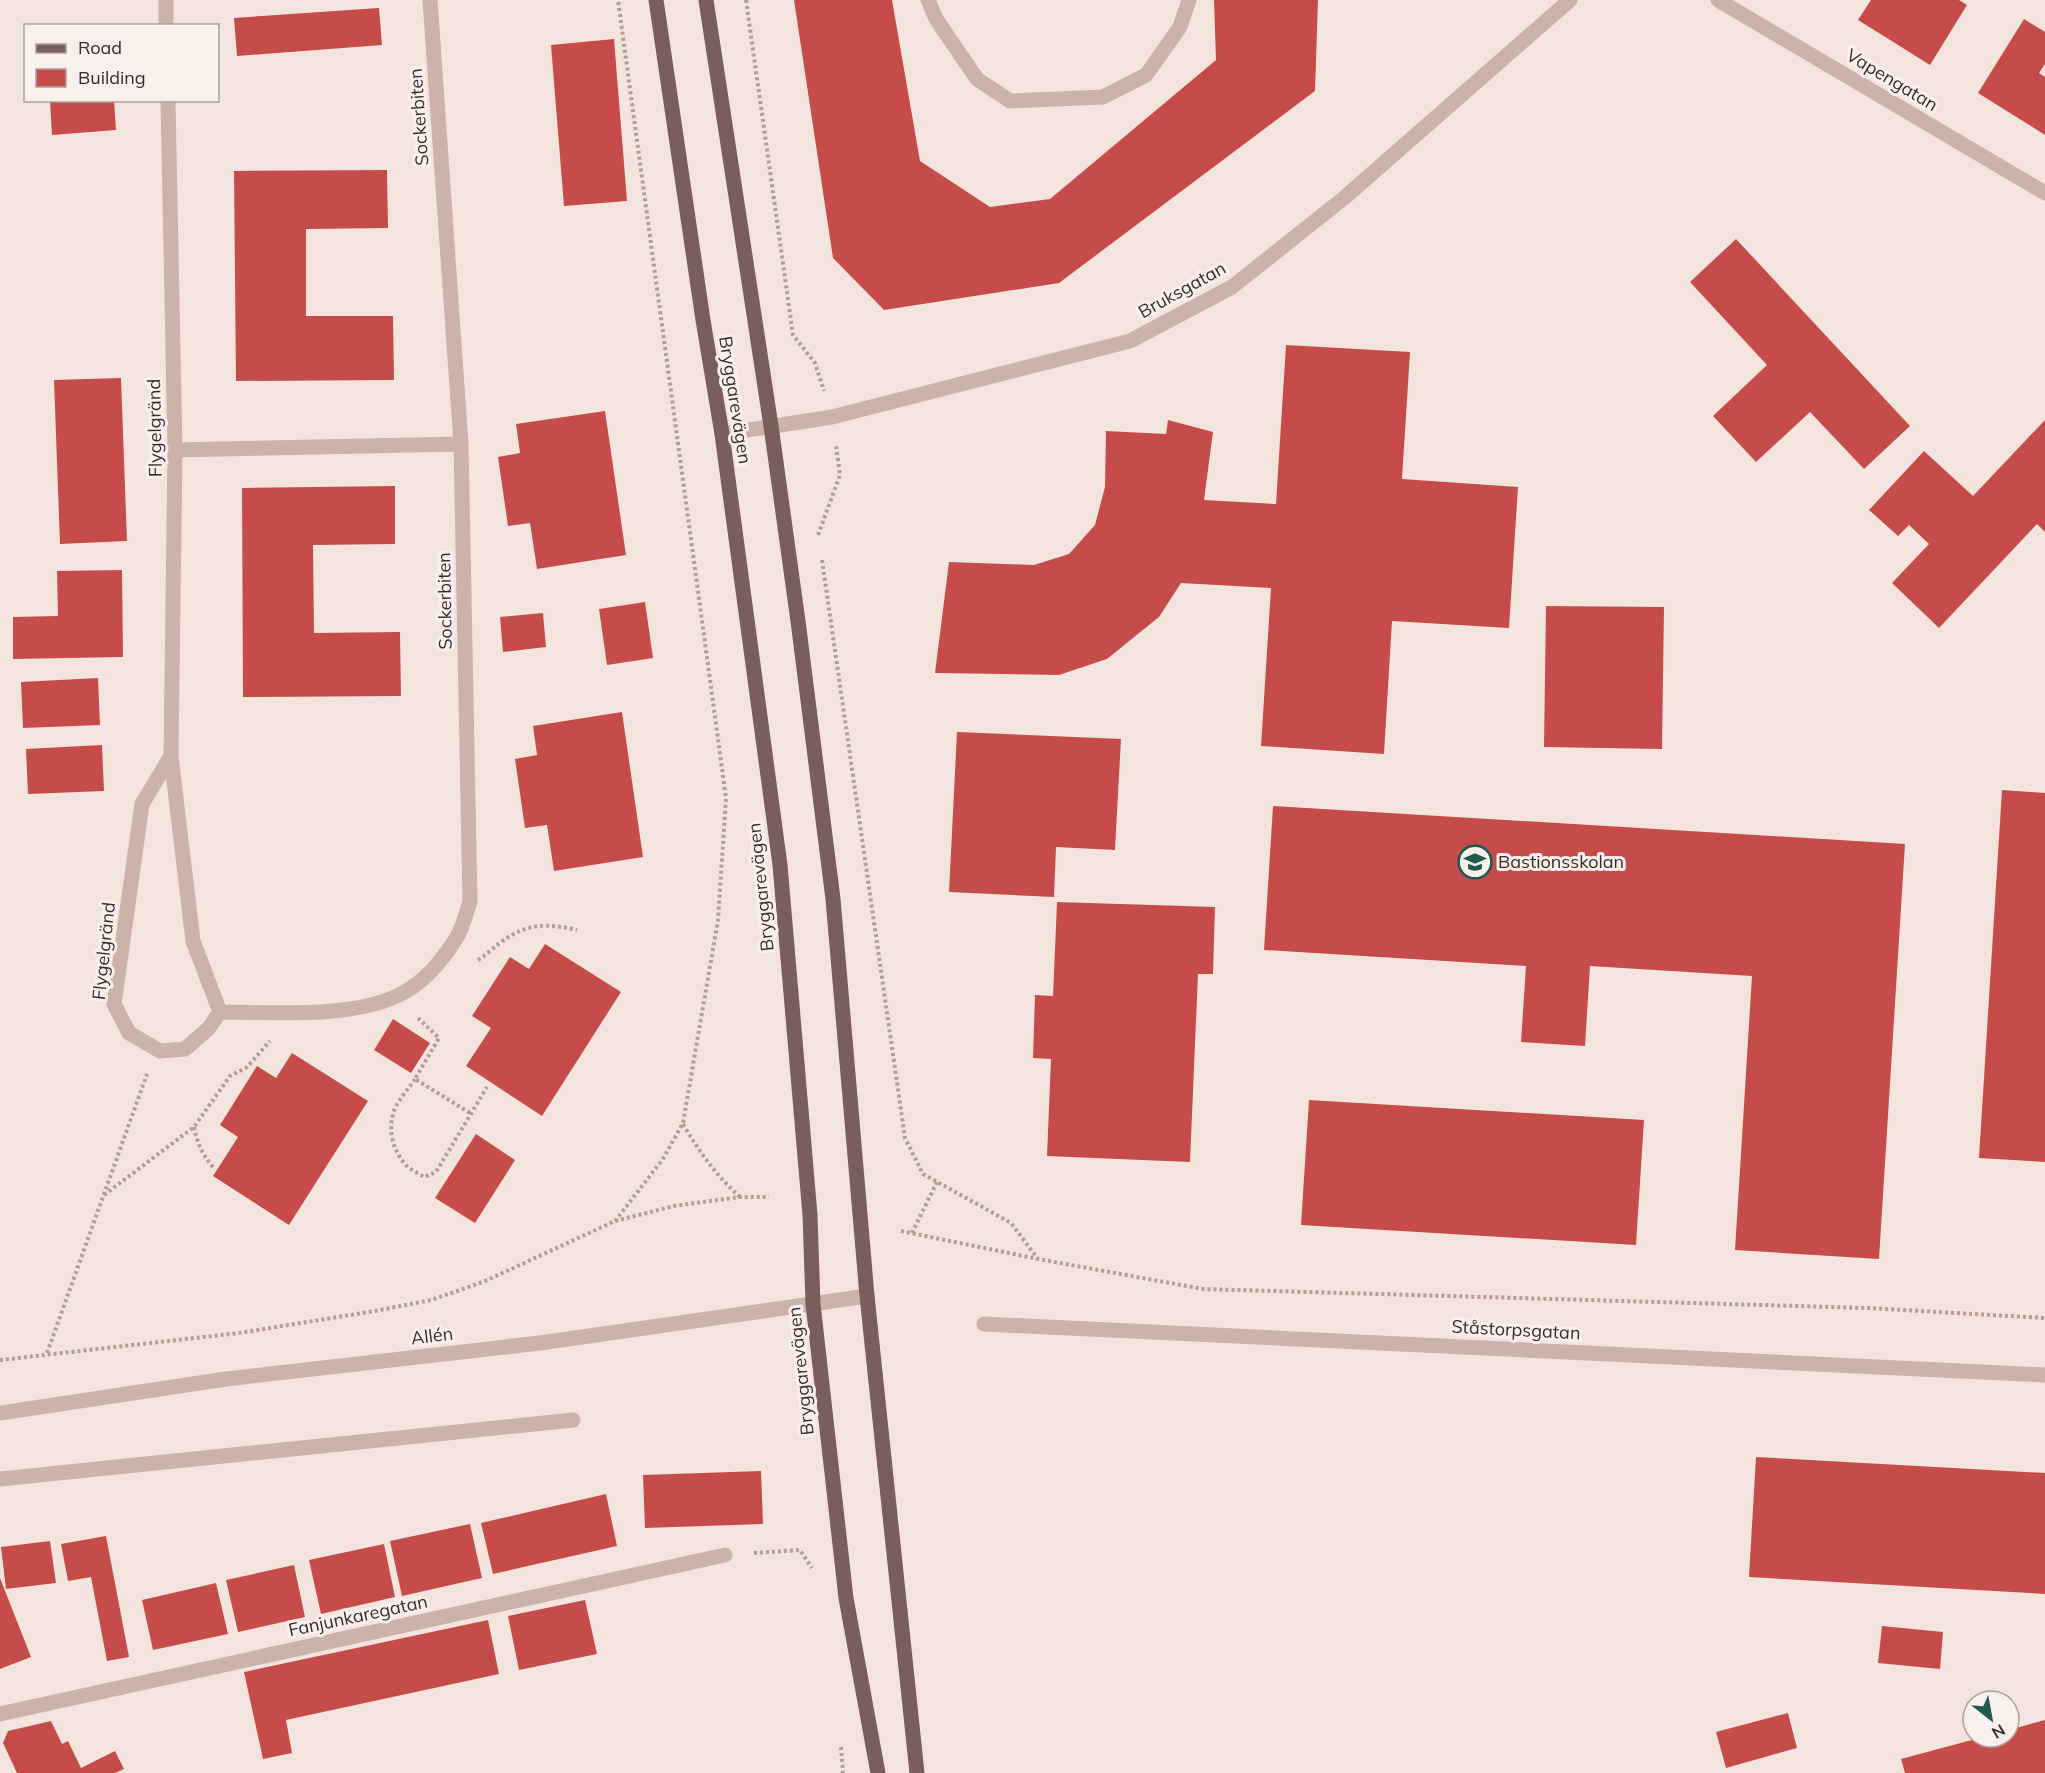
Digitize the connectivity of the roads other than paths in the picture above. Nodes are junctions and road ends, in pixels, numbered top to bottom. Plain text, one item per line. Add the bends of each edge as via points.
1 (166, 0) edge
2 (430, 0) edge
3 (656, 0) edge
4 (706, 0) edge
5 (928, 0) edge
6 (1189, 0) edge
7 (1570, 0) edge
8 (1718, 0) edge
9 (166, 24) edge
10 (168, 102) edge
11 (2045, 193) edge
12 (771, 426) junction
13 (722, 434) junction
14 (461, 444) junction
15 (175, 450) junction
16 (171, 756) junction
17 (220, 1012) junction
18 (867, 1296) junction
19 (813, 1304) junction
20 (984, 1324) dead end
21 (2045, 1375) edge
22 (0, 1413) edge
23 (573, 1420) dead end
24 (0, 1479) edge
25 (725, 1555) road end
26 (0, 1714) edge
27 (878, 1773) edge
28 (917, 1773) edge

1 - 9 street
2 - 14 street, Sockerbiten
3 - 13 main road, Bryggarevägen
4 - 12 main road, Bryggarevägen
5 - 6 street via 936,19 977,79 1010,101 1102,97 1146,75 1180,27
7 - 12 street, Bruksgatan via 1344,198 1232,286 1130,341 832,417
8 - 11 street, Vapengatan
10 - 15 street, Flygelgränd
12 - 13 street, Bruksgatan
12 - 18 main road, Bryggarevägen via 833,899
13 - 19 main road, Bryggarevägen via 780,865 810,1215
14 - 15 street
14 - 17 street, Sockerbiten via 470,902 458,935 428,975 403,993 367,1007 313,1012
15 - 16 street, Flygelgränd
16 - 17 street, Flygelgränd via 193,940
16 - 17 street, Flygelgränd via 142,804 114,1004 129,1034 160,1051 185,1049
18 - 19 street, Allén
18 - 28 main road, Bryggarevägen
19 - 22 street, Allén via 540,1343 226,1379
19 - 27 main road, Bryggarevägen via 846,1598
20 - 21 street, Ståstorpsgatan
23 - 24 street
25 - 26 street, Fanjunkaregatan

